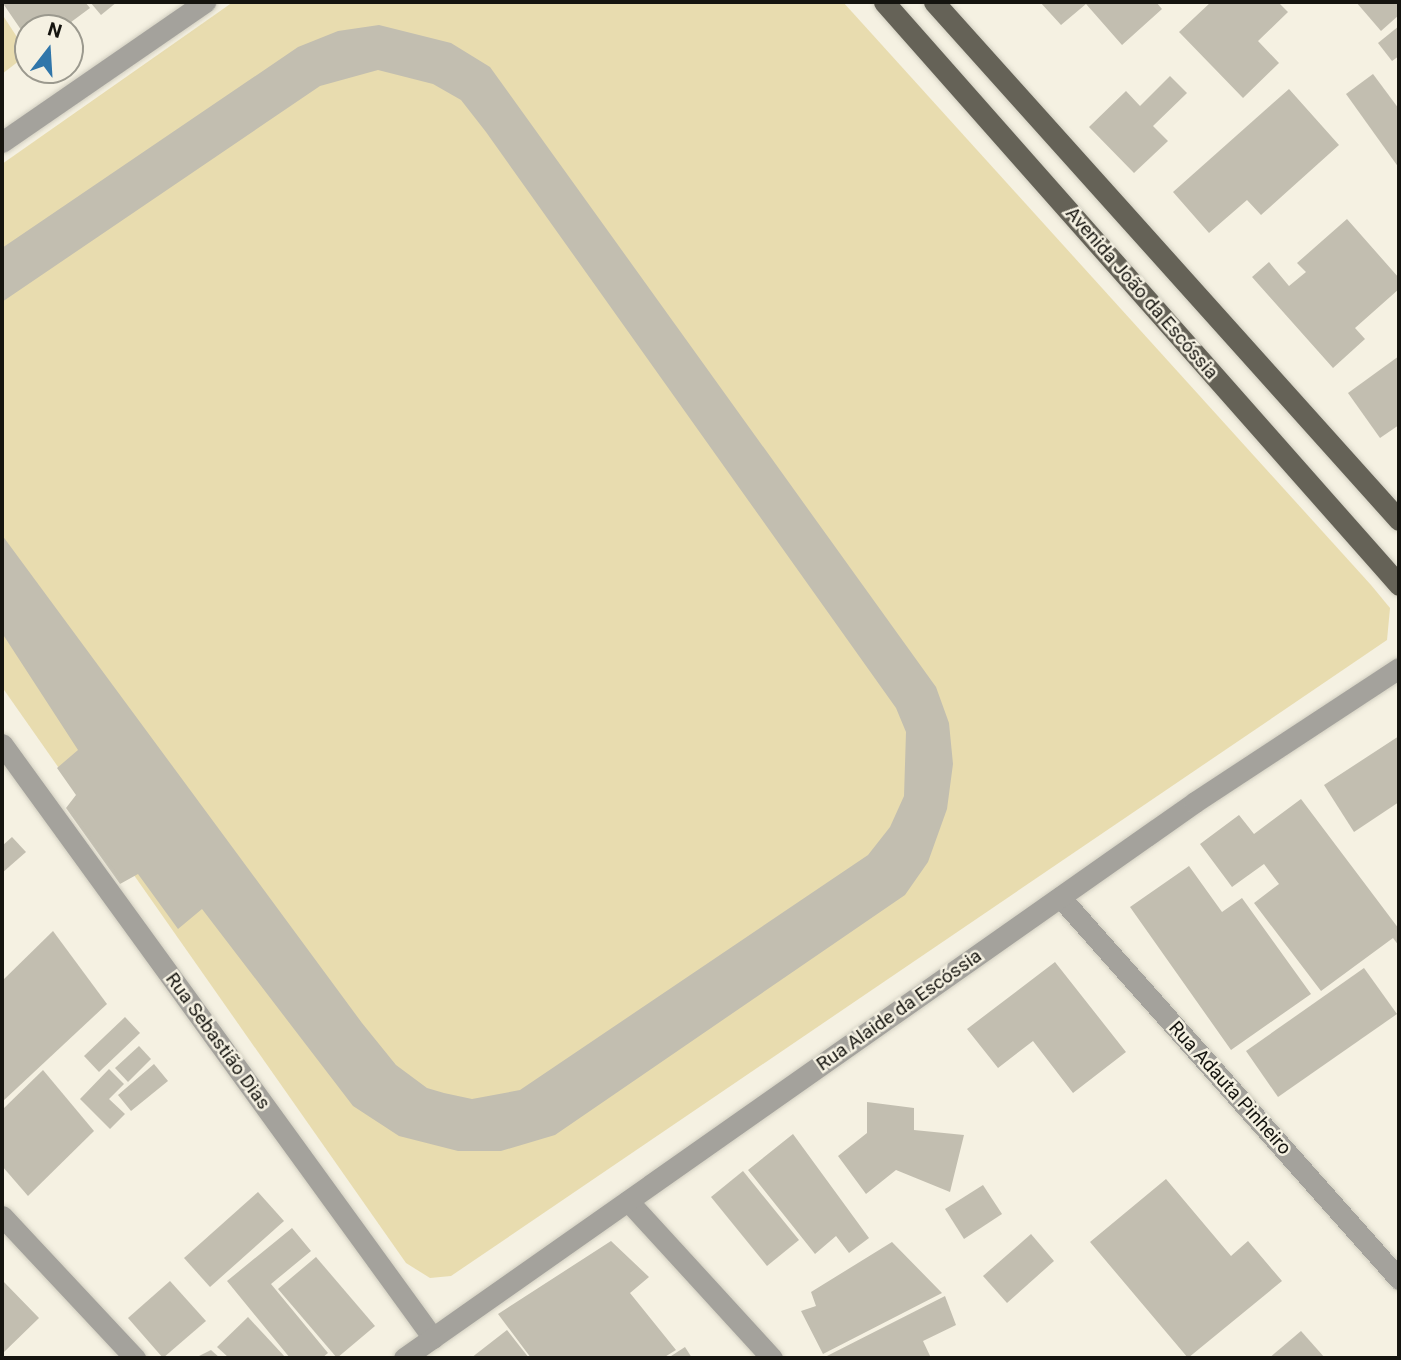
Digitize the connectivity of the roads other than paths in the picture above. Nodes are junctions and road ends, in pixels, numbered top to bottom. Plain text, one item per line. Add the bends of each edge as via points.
1 (205, 2) edge
2 (884, 2) edge
3 (934, 2) edge
4 (2, 142) edge
5 (1399, 520) edge
6 (1399, 585) edge
7 (1399, 668) edge
8 (2, 744) edge
9 (1060, 897) junction
10 (628, 1201) junction
11 (2, 1216) edge
12 (1399, 1279) edge
13 (433, 1338) junction
14 (135, 1358) edge
15 (404, 1358) edge
16 (772, 1358) edge

1 - 4 street
2 - 6 main road, Avenida João da Escóssia
3 - 5 main road, Avenida João da Escóssia
7 - 9 street, Rua Alaide da Escóssia
8 - 13 street, Rua Sebastião Dias
9 - 10 street, Rua Alaide da Escóssia
9 - 12 street, Rua Adauta Pinheiro
10 - 13 street, Rua Alaide da Escóssia
10 - 16 street
11 - 14 street
13 - 15 street, Rua Alaide da Escóssia

